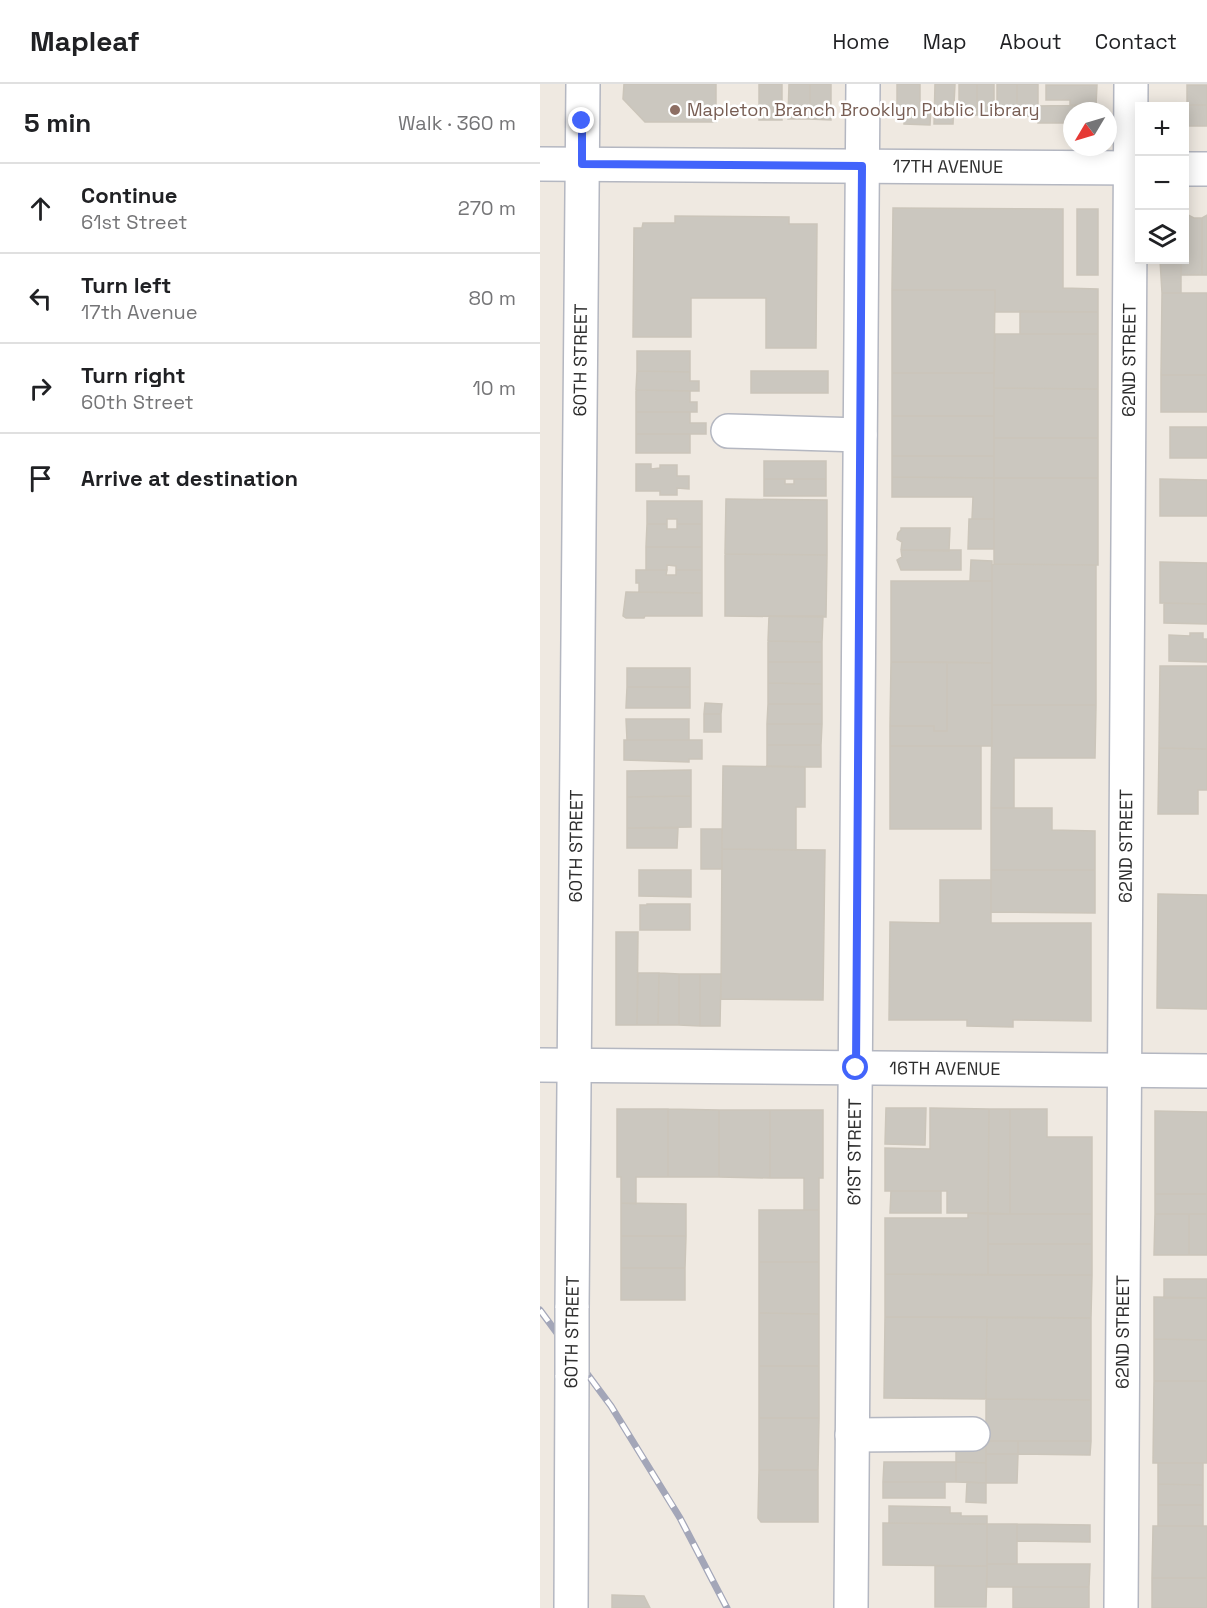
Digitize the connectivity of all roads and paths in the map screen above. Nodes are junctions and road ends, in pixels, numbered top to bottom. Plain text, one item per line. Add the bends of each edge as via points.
1 (583, 84) edge
2 (863, 84) edge
3 (1131, 84) edge
4 (540, 164) edge
5 (582, 164) junction
6 (862, 166) junction
7 (1135, 168) edge
8 (1189, 169) edge
9 (1207, 169) edge
10 (728, 431) dead end
11 (860, 435) junction
12 (540, 1065) edge
13 (575, 1066) junction
14 (856, 1068) junction
15 (1125, 1070) junction
16 (1207, 1071) edge
17 (973, 1434) dead end
18 (852, 1435) junction
19 (571, 1608) edge
20 (851, 1608) edge
21 (1121, 1608) edge

1 - 5 street, 60TH STREET
2 - 6 street, 61ST STREET
3 - 7 street, 62ND STREET
4 - 5 street, 17TH AVENUE
5 - 6 street, 17TH AVENUE
5 - 13 street, 60TH STREET
6 - 7 street, 17TH AVENUE
6 - 11 street, 61ST STREET
7 - 15 street, 62ND STREET
8 - 9 street
10 - 11 street
11 - 14 street, 61ST STREET
12 - 13 street, 16TH AVENUE
13 - 14 street, 16TH AVENUE
13 - 19 street, 60TH STREET, bridge
14 - 15 street, 16TH AVENUE
14 - 18 street, 61ST STREET
15 - 16 street, 16TH AVENUE
15 - 21 street, 62ND STREET
17 - 18 street
18 - 20 street, 61ST STREET

